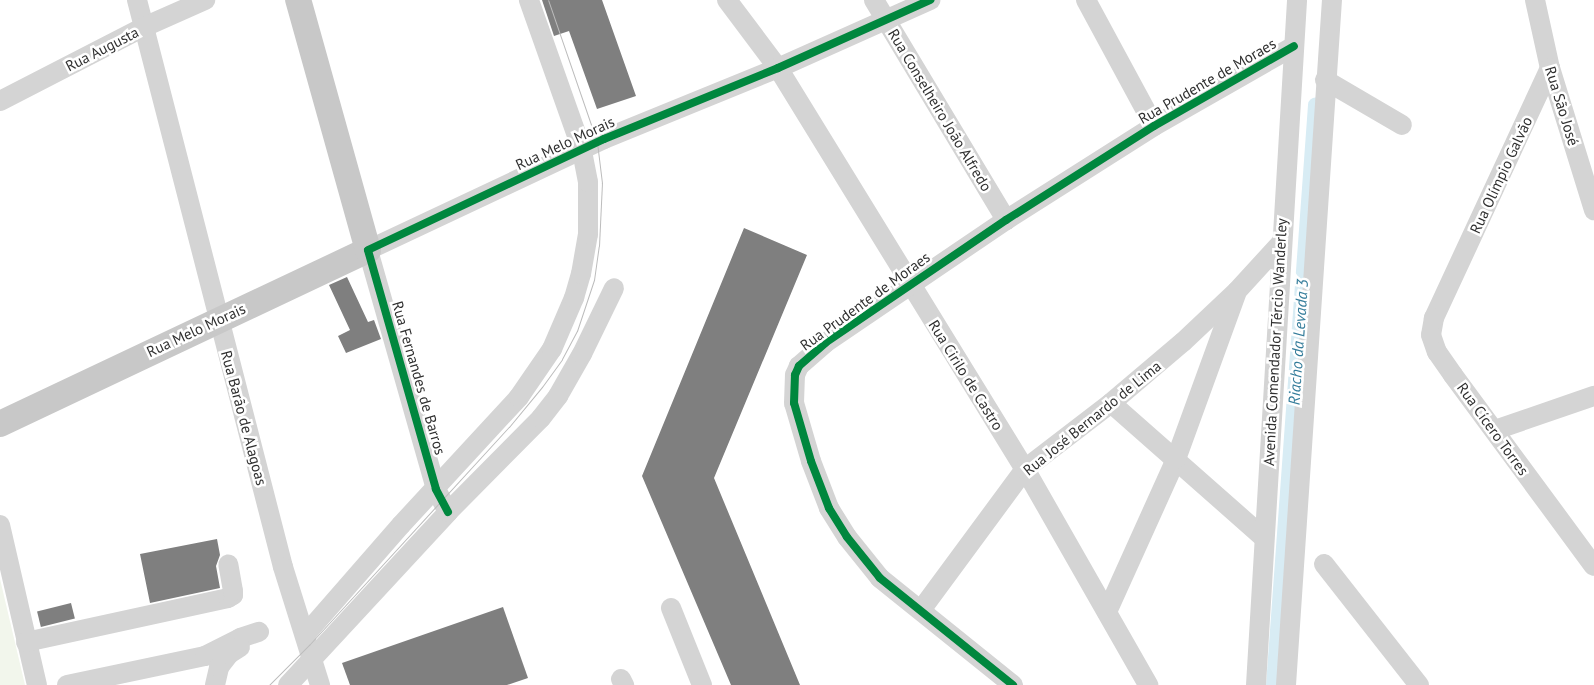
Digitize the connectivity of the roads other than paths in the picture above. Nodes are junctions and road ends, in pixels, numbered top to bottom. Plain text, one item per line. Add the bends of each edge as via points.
1 (138, 0) edge
2 (205, 0) edge
3 (298, 0) edge
4 (529, 0) edge
5 (727, 0) edge
6 (874, 0) edge
7 (930, 0) edge
8 (1086, 0) edge
9 (1297, 0) edge
10 (1332, 0) edge
11 (1535, 0) edge
12 (885, 20) junction
13 (144, 27) junction
14 (1294, 46) junction
15 (778, 68) junction
16 (1550, 68) junction
17 (1325, 80) junction
18 (0, 101) edge
19 (1402, 125) dead end
20 (1154, 126) junction
21 (582, 150) junction
22 (1594, 210) edge
23 (1006, 220) junction
24 (1281, 242) junction
25 (368, 250) junction
26 (1451, 282) joint
27 (910, 284) junction
28 (614, 288) dead end
29 (1237, 291) junction
30 (219, 318) junction
31 (1594, 396) edge
32 (1111, 403) junction
33 (0, 424) edge
34 (1495, 430) junction
35 (1176, 459) junction
36 (1025, 469) junction
37 (436, 489) junction
38 (448, 512) junction
39 (0, 525) edge
40 (1264, 538) junction
41 (228, 564) dead end
42 (1324, 564) dead end
43 (1594, 566) edge
44 (7, 586) edge
45 (671, 608) dead end
46 (922, 610) junction
47 (1107, 612) junction
48 (305, 635) junction
49 (26, 642) junction
50 (312, 660) junction
51 (37, 685) edge
52 (67, 685) edge
53 (215, 685) edge
54 (288, 685) edge
55 (320, 685) edge
56 (702, 685) edge
57 (1013, 685) edge
58 (1148, 685) edge
59 (1256, 685) edge
60 (1286, 685) edge
61 (1419, 685) edge

1 - 13 street, Rua Barão de Alagoas
2 - 13 street, Rua Augusta
3 - 25 main road, Rua Fernandes de Barros
4 - 21 street
5 - 15 street, Rua Cirilo de Castro
6 - 12 street, Rua Conselheiro João Alfredo
7 - 12 street, Rua Melo Morais
8 - 20 street
9 - 14 street, Avenida Comendador Tércio Wanderley
10 - 17 street
11 - 16 street, Rua São José
12 - 15 street, Rua Melo Morais
12 - 23 street, Rua Conselheiro João Alfredo
13 - 18 street, Rua Augusta
13 - 30 street, Rua Barão de Alagoas
14 - 20 street, Rua Prudente de Moraes
14 - 24 street, Avenida Comendador Tércio Wanderley
15 - 21 street, Rua Melo Morais
15 - 27 street, Rua Cirilo de Castro
16 - 22 street, Rua São José
16 - 26 street, Rua Olímpio Galvão
17 - 19 street
17 - 60 street
20 - 23 street, Rua Prudente de Moraes
21 - 25 street, Rua Melo Morais
21 - 37 street via 588,182 588,234 574,298 552,348 519,396
23 - 27 street, Rua Prudente de Moraes
24 - 29 street, Rua José Bernardo de Lima
24 - 40 street, Avenida Comendador Tércio Wanderley
25 - 30 main road, Rua Melo Morais
25 - 37 street, Rua Fernandes de Barros
26 - 34 street, Rua Cícero Torres via 1434,318 1431,335 1437,352
27 - 36 street, Rua Cirilo de Castro
27 - 46 street, Rua Prudente de Moraes via 799,366 795,375 794,403 811,461 834,515 880,578
28 - 38 street via 558,396 521,440
29 - 32 street, Rua José Bernardo de Lima
29 - 35 street
30 - 33 main road, Rua Melo Morais
30 - 48 street, Rua Barão de Alagoas via 283,568
31 - 34 street
32 - 35 street
32 - 36 street, Rua José Bernardo de Lima
34 - 43 street, Rua Cícero Torres
35 - 40 street
35 - 47 street
36 - 46 street, Rua José Bernardo de Lima
36 - 47 street, Rua Cirilo de Castro
37 - 38 street, Rua Fernandes de Barros
37 - 48 street
38 - 50 street
39 - 44 street
40 - 59 street, Avenida Comendador Tércio Wanderley
41 - 49 street via 233,596 228,598
42 - 61 street
44 - 49 street
45 - 56 street
46 - 57 street, Rua Prudente de Moraes
47 - 58 street, Rua Cirilo de Castro
48 - 50 street, Rua Barão de Alagoas
49 - 51 street
50 - 54 street
50 - 55 street, Rua Barão de Alagoas
52 - 53 street via 205,656 240,638 257,636 229,654 219,668

